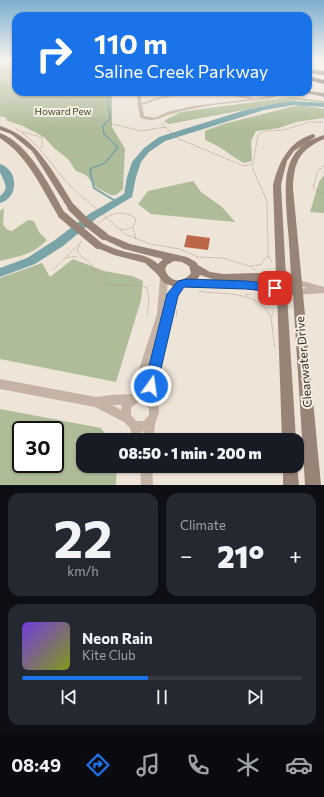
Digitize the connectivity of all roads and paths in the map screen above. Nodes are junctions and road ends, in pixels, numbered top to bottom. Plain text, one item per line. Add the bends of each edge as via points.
1 (12, 85) edge
2 (0, 87) edge
3 (5, 88) junction
4 (12, 89) edge
5 (312, 93) edge
6 (324, 95) edge
7 (59, 96) edge
8 (138, 96) edge
9 (167, 96) edge
10 (239, 96) joint
11 (273, 96) edge
12 (262, 99) junction
13 (243, 101) junction
14 (139, 105) junction
15 (76, 107) junction
16 (156, 119) junction
17 (324, 122) edge
18 (165, 127) junction
19 (0, 128) edge
20 (21, 131) dead end
21 (324, 132) edge
22 (0, 135) edge
23 (42, 137) junction
24 (324, 137) edge
25 (42, 149) dead end
26 (253, 164) junction
27 (324, 165) edge
28 (324, 195) edge
29 (84, 199) dead end
30 (133, 227) dead end
31 (137, 239) junction
32 (78, 244) dead end
33 (268, 255) junction
34 (79, 256) dead end
35 (65, 258) junction
36 (173, 258) junction
37 (273, 264) dead end
38 (249, 266) junction
39 (195, 268) junction
40 (53, 270) dead end
41 (257, 271) dead end
42 (162, 275) junction
43 (183, 283) junction
44 (281, 284) junction
45 (296, 287) junction
46 (194, 291) dead end
47 (324, 291) edge
48 (256, 293) dead end
49 (262, 294) dead end
50 (244, 295) junction
51 (178, 304) dead end
52 (275, 304) dead end
53 (275, 310) dead end
54 (176, 317) dead end
55 (270, 318) junction
56 (276, 354) dead end
57 (0, 384) edge
58 (135, 398) junction
59 (150, 401) junction
60 (96, 402) junction
61 (131, 422) junction
62 (150, 422) junction
63 (135, 433) edge
64 (149, 433) edge
65 (289, 433) edge
66 (146, 473) edge
67 (290, 473) edge
68 (147, 485) edge
69 (291, 485) edge
70 (313, 485) edge

1 - 3 path
2 - 3 path
3 - 4 path
5 - 6 main road
7 - 15 path via 71,101
8 - 14 street
9 - 14 street
10 - 12 street
10 - 13 street
11 - 12 street
12 - 13 street
13 - 16 street via 184,109
14 - 16 street via 142,117
15 - 18 path via 89,118 144,132
15 - 23 path
16 - 18 path
17 - 26 path via 309,122 284,130 261,133 256,140
18 - 26 path via 179,139 240,166
19 - 36 main road, bridge via 13,133 34,150 72,208 104,236 127,247
20 - 23 path
21 - 44 main road, Clearwater Drive via 297,144 287,155 280,169 277,185
22 - 42 main road, bridge via 11,141 24,154 62,215 77,229 98,245 148,260
23 - 25 path
24 - 45 main road, Clearwater Drive via 299,152 289,172
26 - 33 path via 253,170 267,201
27 - 28 path via 318,171 313,188
29 - 31 path, bridge via 125,234
30 - 31 path
31 - 38 path via 198,256 223,258
32 - 35 path
33 - 37 path
33 - 38 path via 260,265
34 - 35 path
35 - 40 path
36 - 39 main road via 189,261
36 - 42 main road via 164,263
38 - 41 path
39 - 43 main road via 194,277
39 - 44 main road via 201,273 218,277 254,277
42 - 43 main road via 174,284
42 - 58 street via 161,314
43 - 44 main road
43 - 59 street via 172,298 152,378
44 - 45 main road
44 - 65 main road, Clearwater Drive
45 - 47 street
45 - 70 main road, Clearwater Drive
46 - 50 path
48 - 50 path
49 - 52 path via 272,298
50 - 55 path via 264,306
51 - 54 path
53 - 55 path
55 - 56 path
57 - 60 street
58 - 59 street via 147,398
58 - 60 street
58 - 61 street via 126,410
59 - 62 street via 155,409
60 - 61 street
61 - 62 street via 142,426
61 - 63 street
62 - 64 street
66 - 68 street
67 - 69 main road

